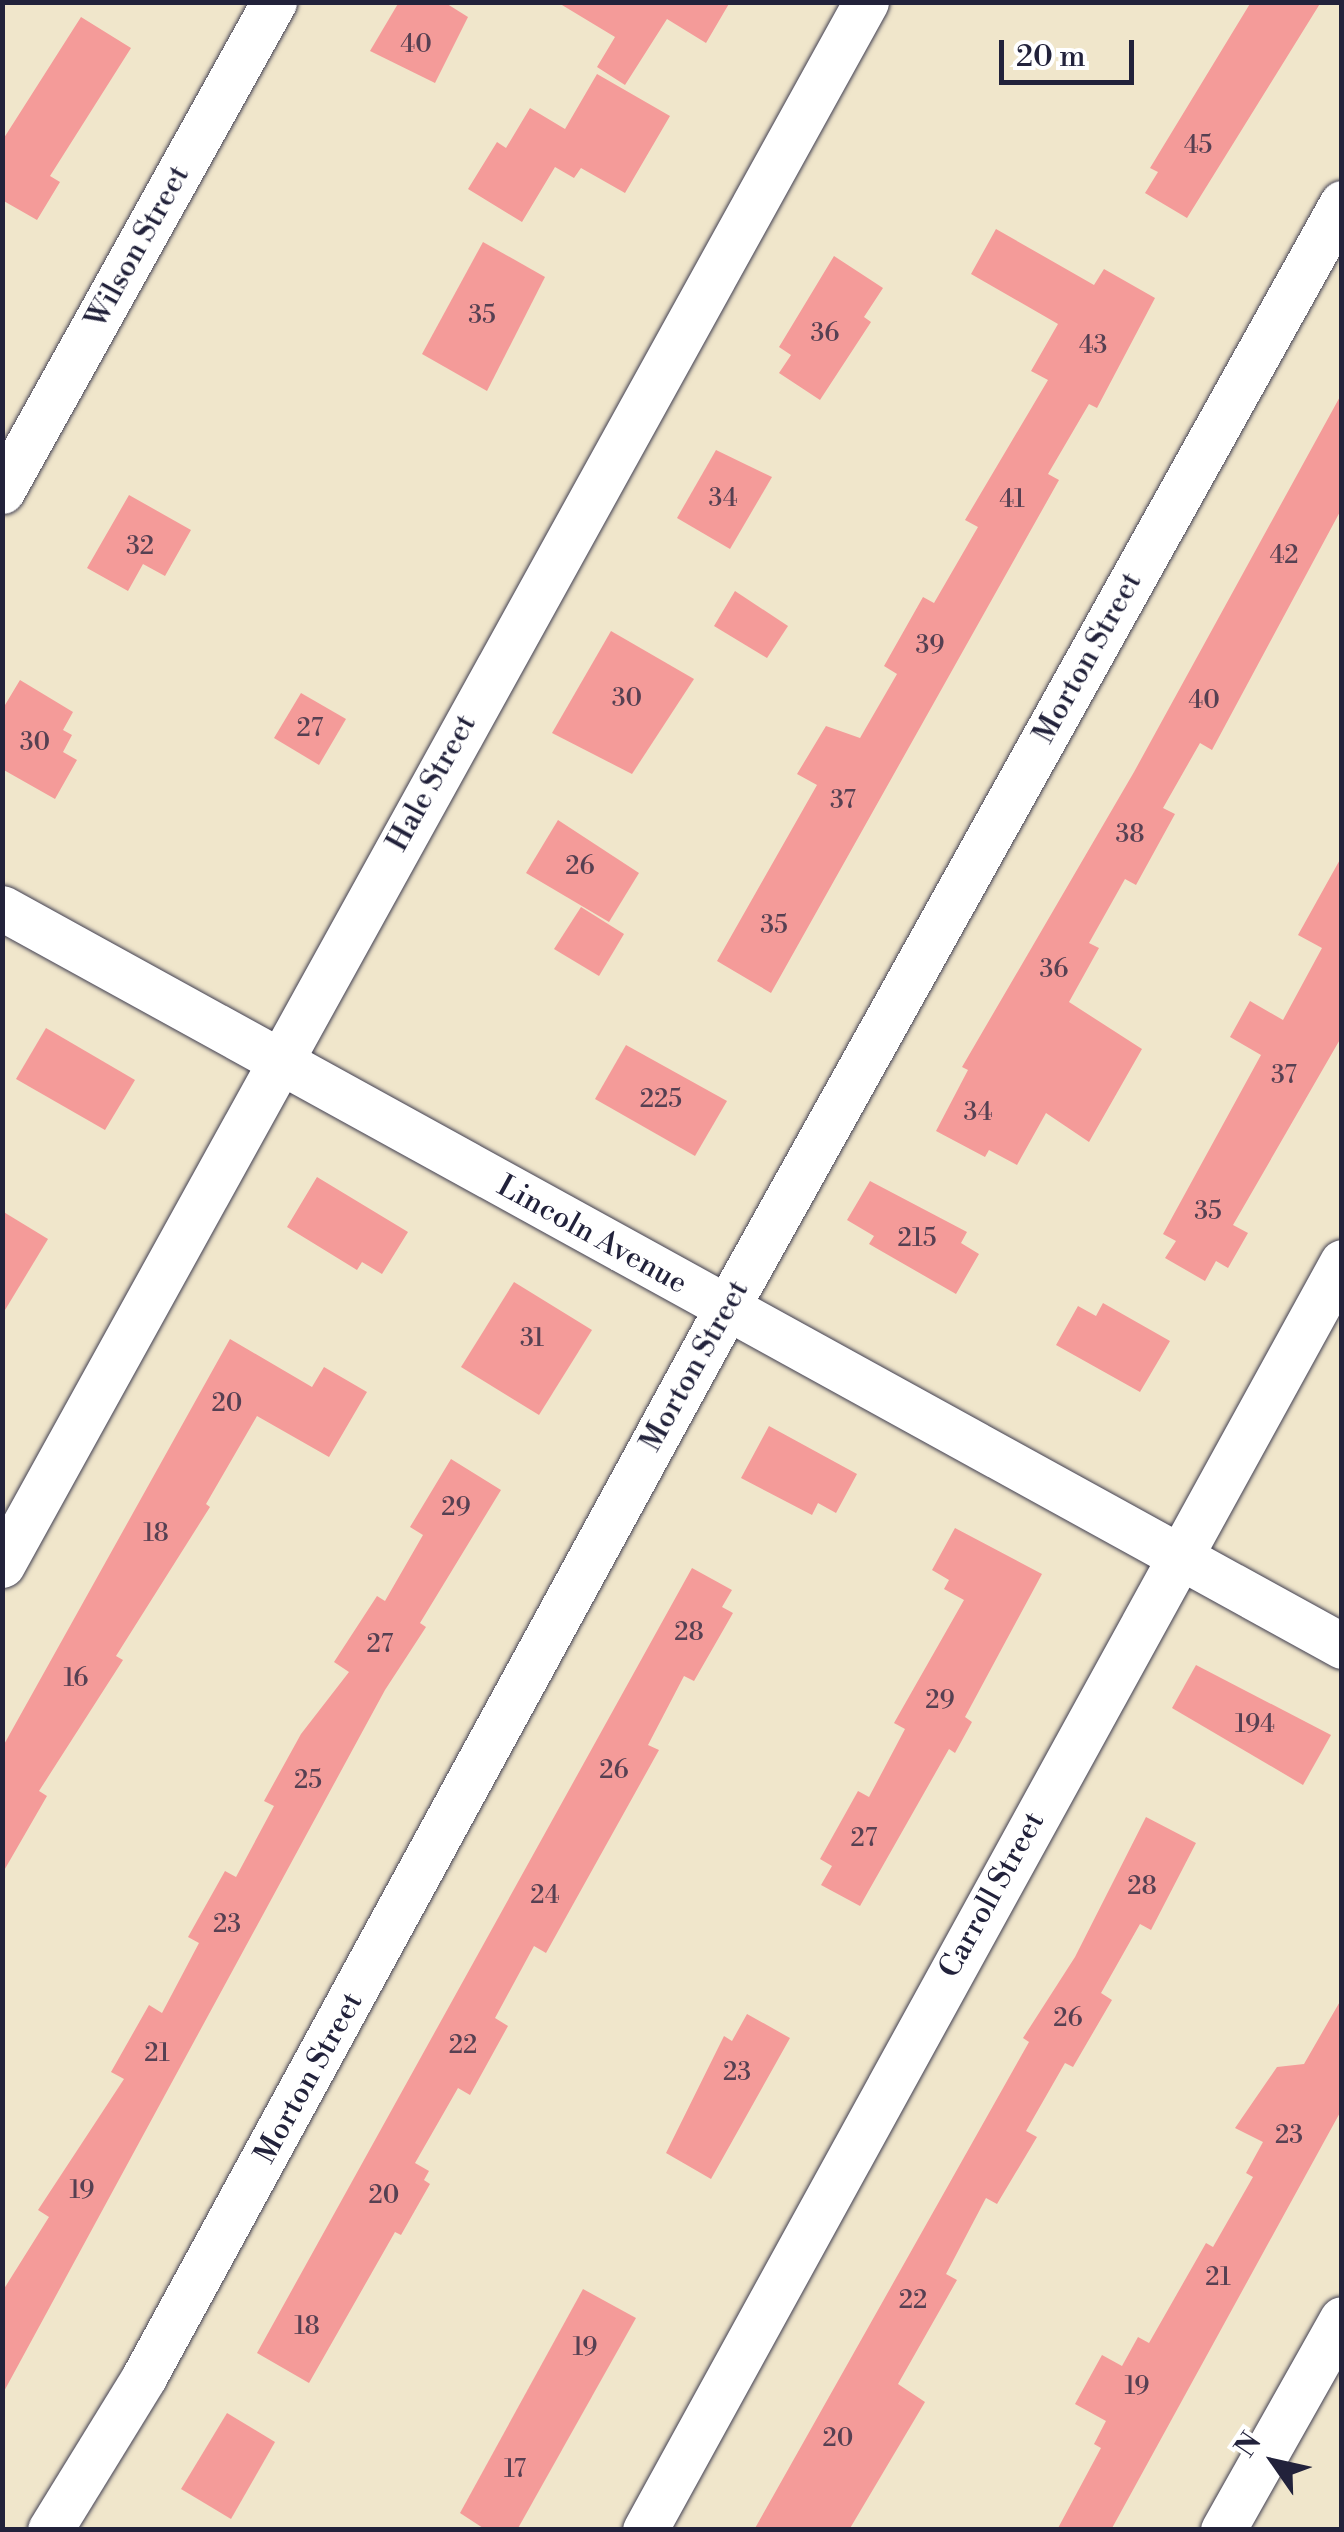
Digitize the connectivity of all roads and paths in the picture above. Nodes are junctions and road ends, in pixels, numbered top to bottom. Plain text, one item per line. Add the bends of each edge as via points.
1 (274, 2) edge
2 (866, 2) edge
3 (1342, 203) edge
4 (2, 491) edge
5 (2, 908) edge
6 (277, 1062) junction
7 (1342, 1262) edge
8 (726, 1309) junction
9 (1177, 1556) junction
10 (2, 1565) edge
11 (1342, 1646) edge
12 (1342, 2319) edge
13 (50, 2530) edge
14 (645, 2530) edge
15 (1223, 2530) edge

1 - 4 street, Wilson Street
2 - 6 street, Hale Street
3 - 8 street, Morton Street
5 - 6 street, Lincoln Avenue
6 - 8 street, Lincoln Avenue
6 - 10 street, Hale Street
7 - 9 street, Carroll Street
8 - 9 street, Lincoln Avenue
8 - 13 street, Morton Street via 144,2377
9 - 11 street, Lincoln Avenue
9 - 14 street, Carroll Street
12 - 15 street

